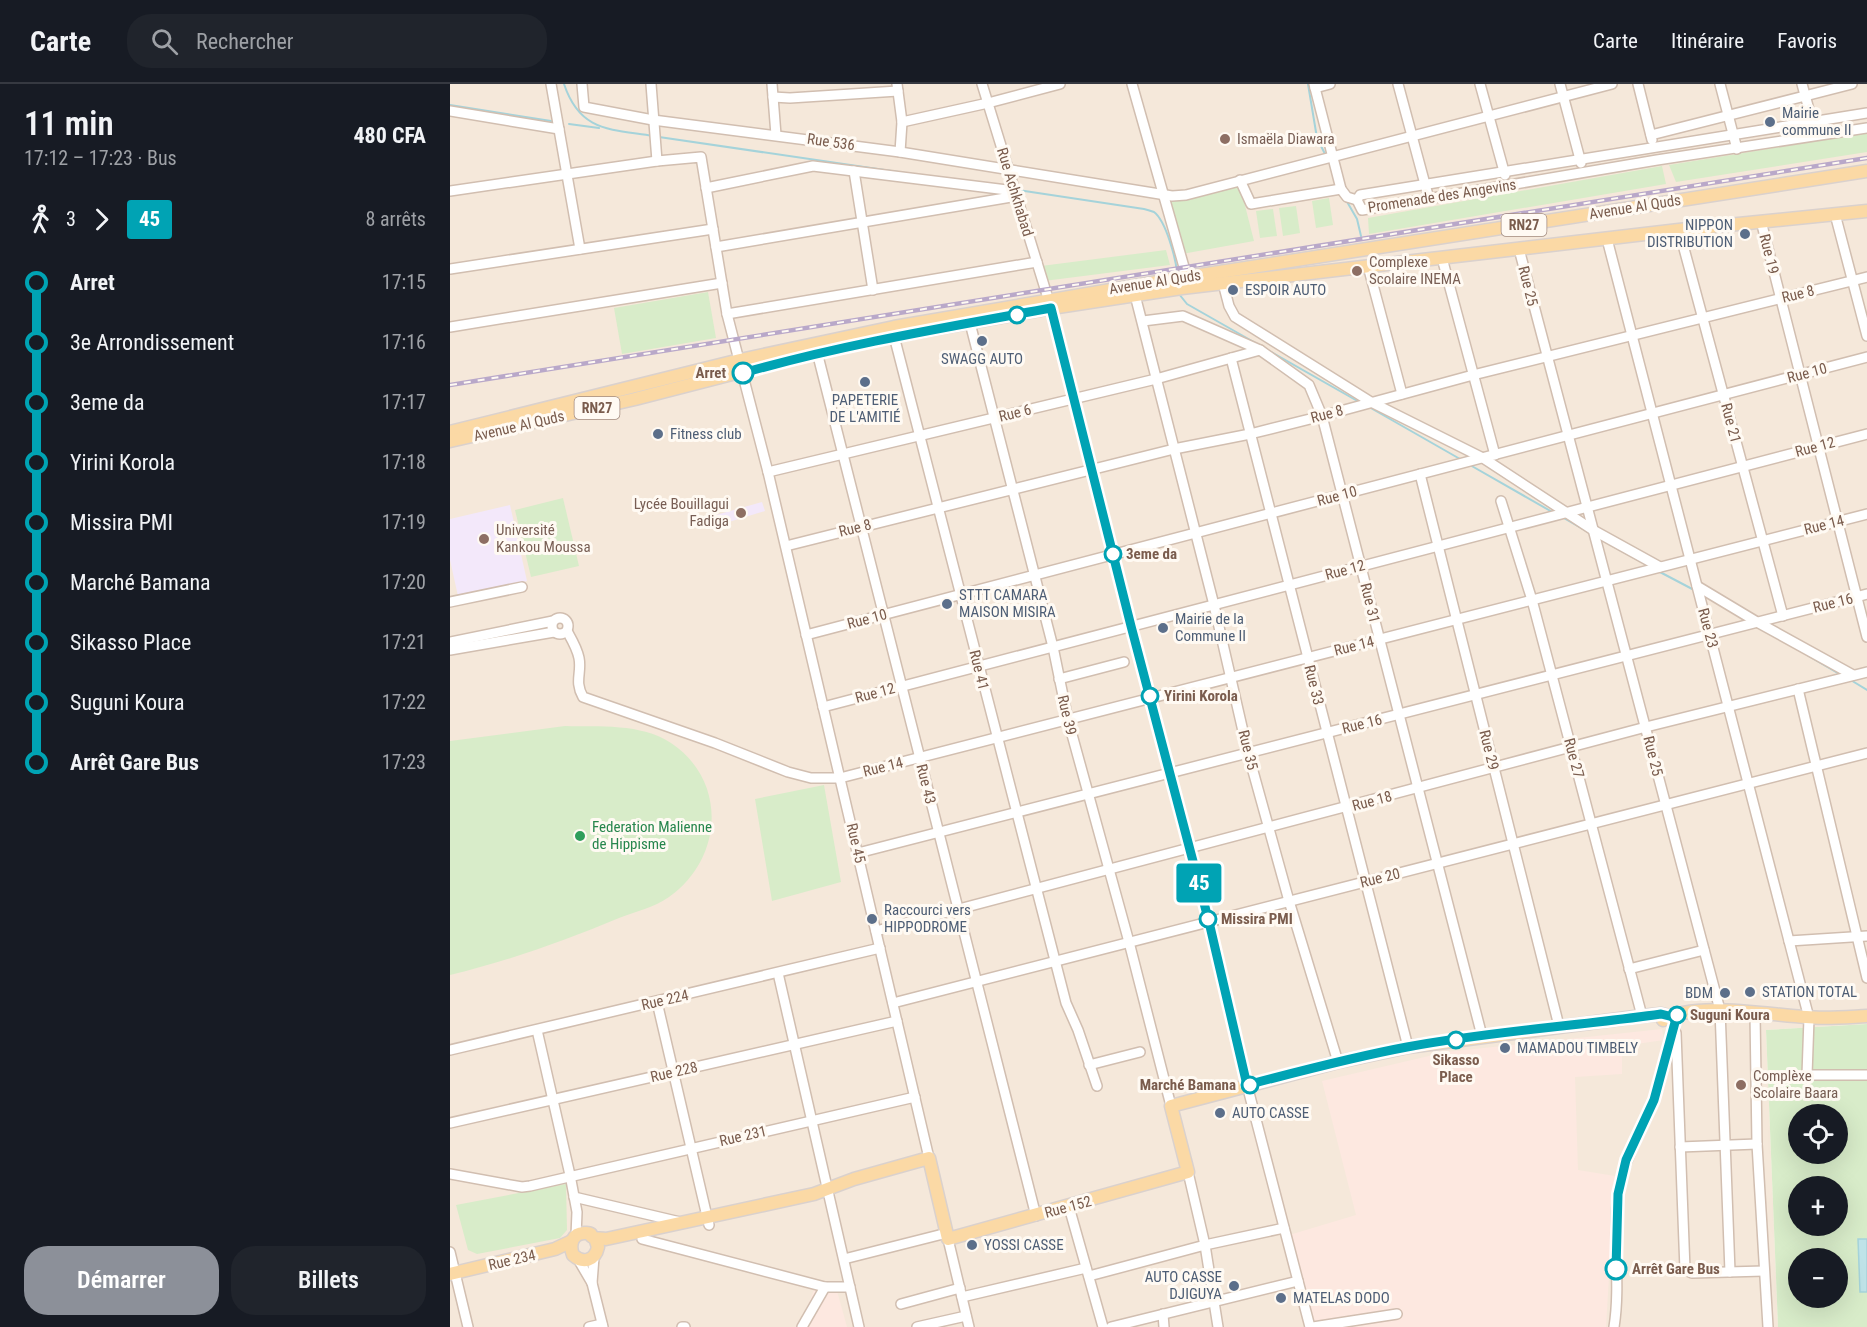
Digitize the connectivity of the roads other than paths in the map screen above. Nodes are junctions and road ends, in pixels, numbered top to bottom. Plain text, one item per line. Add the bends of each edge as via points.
1 (551, 84) edge
2 (582, 84) edge
3 (651, 84) edge
4 (772, 84) edge
5 (982, 84) edge
6 (1060, 84) edge
7 (1132, 84) edge
8 (1330, 84) edge
9 (1398, 84) edge
10 (1480, 84) edge
11 (1560, 84) edge
12 (1612, 84) edge
13 (1638, 84) edge
14 (1720, 84) edge
15 (1802, 84) edge
16 (1852, 84) edge
17 (1314, 86) edge
18 (897, 87) edge
19 (1805, 96) junction
20 (773, 97) junction
21 (1564, 97) junction
22 (988, 103) junction
23 (450, 111) edge
24 (1867, 113) edge
25 (1728, 115) junction
26 (1489, 116) junction
27 (902, 122) junction
28 (1812, 122) junction
29 (654, 124) junction
30 (1867, 128) edge
31 (559, 129) junction
32 (776, 135) junction
33 (1651, 135) junction
34 (1733, 135) junction
35 (1816, 136) junction
36 (1412, 137) junction
37 (1654, 147) junction
38 (1737, 149) junction
39 (900, 152) junction
40 (1332, 158) junction
41 (1580, 159) junction
42 (1657, 160) junction
43 (657, 161) junction
44 (1009, 169) junction
45 (854, 171) junction
46 (1504, 171) junction
47 (1867, 171) edge
48 (567, 174) junction
49 (1584, 174) junction
50 (1240, 180) junction
51 (1425, 184) junction
52 (1508, 186) junction
53 (706, 188) junction
54 (1341, 189) junction
55 (450, 191) edge
56 (1016, 194) junction
57 (1161, 194) junction
58 (1428, 199) junction
59 (1357, 200) junction
60 (1867, 211) edge
61 (1835, 214) junction
62 (1761, 221) junction
63 (862, 222) junction
64 (713, 229) junction
65 (1679, 230) junction
66 (1607, 239) junction
67 (716, 247) junction
68 (580, 249) junction
69 (1519, 249) junction
70 (1442, 258) junction
71 (1037, 262) junction
72 (1368, 266) junction
73 (450, 269) edge
74 (1867, 277) edge
75 (1852, 280) junction
76 (1178, 282) junction
77 (722, 283) junction
78 (1223, 283) junction
79 (873, 290) junction
80 (1135, 295) junction
81 (1780, 298) junction
82 (1050, 304) junction
83 (727, 314) junction
84 (1703, 317) junction
85 (1143, 321) junction
86 (970, 323) junction
87 (450, 327) edge
88 (1632, 335) junction
89 (894, 336) junction
90 (1867, 336) edge
91 (1260, 350) junction
92 (817, 352) junction
93 (1546, 356) junction
94 (1867, 357) edge
95 (1231, 358) junction
96 (741, 367) junction
97 (1473, 375) junction
98 (1800, 375) junction
99 (1156, 379) junction
100 (1402, 394) junction
101 (1724, 395) junction
102 (1074, 398) junction
103 (1371, 402) junction
104 (1653, 413) junction
105 (1322, 416) junction
106 (994, 418) junction
107 (450, 432) edge
108 (1250, 434) junction
109 (1867, 434) edge
110 (920, 436) junction
111 (1568, 436) junction
112 (450, 441) edge
113 (1818, 447) junction
114 (1174, 449) junction
115 (843, 454) junction
116 (1495, 455) junction
117 (1483, 458) junction
118 (1743, 466) junction
119 (1091, 470) junction
120 (768, 472) junction
121 (1420, 474) junction
122 (1671, 485) junction
123 (1013, 489) junction
124 (1342, 495) junction
125 (1501, 501) dead end
126 (1587, 507) junction
127 (938, 508) junction
128 (1270, 513) junction
129 (1565, 513) junction
130 (1867, 514) edge
131 (1838, 522) junction
132 (861, 527) junction
133 (1509, 527) junction
134 (1593, 530) junction
135 (1196, 533) junction
136 (1763, 540) junction
137 (786, 546) junction
138 (1437, 546) junction
139 (1113, 555) junction
140 (1690, 560) junction
141 (1360, 566) junction
142 (1660, 567) junction
143 (1035, 575) junction
144 (1607, 580) junction
145 (1289, 585) junction
146 (1697, 586) junction
147 (522, 587) dead end
148 (960, 594) junction
149 (1867, 594) edge
150 (1857, 597) junction
151 (1532, 600) junction
152 (450, 602) edge
153 (1214, 605) junction
154 (884, 615) junction
155 (1783, 616) junction
156 (1456, 620) junction
157 (553, 621) junction
158 (1757, 622) junction
159 (1131, 626) junction
160 (567, 631) junction
161 (554, 632) junction
162 (1710, 634) junction
163 (806, 635) junction
164 (1867, 637) edge
165 (1379, 640) junction
166 (450, 642) edge
167 (1053, 647) junction
168 (450, 650) edge
169 (1626, 656) junction
170 (1307, 658) junction
171 (1124, 662) dead end
172 (979, 666) junction
173 (1867, 672) edge
174 (1552, 675) junction
175 (1853, 675) junction
176 (1230, 678) junction
177 (1059, 679) junction
178 (902, 686) junction
179 (1798, 689) junction
180 (1475, 695) junction
181 (1151, 698) junction
182 (823, 707) junction
183 (1728, 707) junction
184 (1399, 714) junction
185 (1068, 720) junction
186 (1646, 728) junction
187 (1327, 733) junction
188 (997, 738) junction
189 (1571, 748) junction
190 (1248, 753) junction
191 (1867, 753) edge
192 (920, 758) junction
193 (1817, 766) junction
194 (1494, 768) junction
195 (1170, 773) junction
196 (840, 778) junction
197 (1748, 784) junction
198 (1418, 789) junction
199 (1088, 794) junction
200 (1665, 805) junction
201 (1346, 808) junction
202 (1016, 812) junction
203 (1591, 824) junction
204 (1269, 828) junction
205 (939, 832) junction
206 (1513, 844) junction
207 (1190, 849) junction
208 (858, 853) junction
209 (1437, 864) junction
210 (1108, 870) junction
211 (1365, 882) junction
212 (1036, 889) junction
213 (1289, 901) junction
214 (958, 910) junction
215 (1209, 922) junction
216 (876, 931) junction
217 (1862, 937) edge
218 (1789, 941) junction
219 (1129, 942) junction
220 (880, 948) junction
221 (1704, 950) junction
222 (1054, 962) junction
223 (1629, 969) junction
224 (778, 973) junction
225 (1867, 978) edge
226 (976, 981) junction
227 (657, 1002) junction
228 (893, 1003) junction
229 (1719, 1010) junction
230 (1755, 1014) junction
231 (1642, 1016) junction
232 (1867, 1016) edge
233 (1809, 1018) junction
234 (1673, 1019) junction
235 (897, 1022) junction
236 (1559, 1026) junction
237 (537, 1030) junction
238 (1482, 1036) junction
239 (795, 1045) junction
240 (1408, 1047) junction
241 (450, 1050) edge
242 (1140, 1052) dead end
243 (1338, 1062) junction
244 (1089, 1065) junction
245 (674, 1072) junction
246 (1867, 1075) edge
247 (1097, 1086) dead end
248 (1248, 1088) junction
249 (915, 1097) junction
250 (553, 1100) junction
251 (1171, 1109) junction
252 (812, 1120) junction
253 (450, 1123) edge
254 (1757, 1144) junction
255 (1725, 1146) junction
256 (1680, 1147) junction
257 (691, 1148) junction
258 (930, 1162) junction
259 (1188, 1173) junction
260 (450, 1174) edge
261 (570, 1175) junction
262 (829, 1193) junction
263 (574, 1197) junction
264 (1070, 1207) junction
265 (577, 1212) junction
266 (1036, 1216) junction
267 (708, 1221) junction
268 (683, 1223) junction
269 (1284, 1228) junction
270 (948, 1236) junction
271 (574, 1239) junction
272 (642, 1239) junction
273 (594, 1245) junction
274 (1205, 1245) junction
275 (450, 1252) edge
276 (576, 1257) junction
277 (844, 1259) junction
278 (1764, 1271) junction
279 (1088, 1272) junction
280 (1730, 1272) junction
281 (453, 1277) edge
282 (1298, 1281) junction
283 (592, 1283) junction
284 (825, 1287) junction
285 (850, 1287) junction
286 (961, 1293) junction
287 (1215, 1302) junction
288 (901, 1304) dead end
289 (1163, 1314) junction
290 (1397, 1314) dead end
291 (966, 1316) junction
292 (602, 1325) edge
293 (468, 1327) edge
294 (589, 1327) edge
295 (802, 1327) edge
296 (859, 1327) edge
297 (917, 1327) edge
298 (969, 1327) edge
299 (1102, 1327) edge
300 (1111, 1327) edge
301 (1164, 1327) edge
302 (1218, 1327) edge
303 (1312, 1327) edge
304 (1614, 1327) edge
305 (1767, 1327) edge

1 - 31 street
2 - 29 street, Rue 536 via 584,107
3 - 29 street
4 - 20 street
5 - 22 street, Rue Achkhabad
6 - 22 street
7 - 57 street
8 - 17 street
9 - 36 street
10 - 26 street
11 - 21 street
12 - 21 street
13 - 33 street
14 - 25 street
15 - 19 street
16 - 19 street
17 - 40 street
18 - 20 street
18 - 27 street
19 - 25 street
19 - 28 street
20 - 32 street
21 - 26 street
21 - 41 street
22 - 27 street
22 - 44 street, Rue Achkhabad
23 - 31 street
24 - 28 street, Promenade des Angevins
25 - 33 street
25 - 34 street
26 - 36 street
26 - 46 street
27 - 39 street
28 - 34 street, Promenade des Angevins
28 - 35 street
29 - 32 street, Rue 536
29 - 43 street
30 - 35 street, Promenade des Angevins
31 - 48 street
32 - 39 street, Rue 536
33 - 37 street
34 - 37 street, Promenade des Angevins
34 - 38 street
35 - 38 street, Promenade des Angevins
36 - 40 street
36 - 51 street
37 - 41 street, Promenade des Angevins
37 - 42 street
38 - 42 street, Promenade des Angevins
39 - 44 street, Rue 536
40 - 50 street, Rue 536
40 - 54 street
41 - 46 street, Promenade des Angevins
41 - 49 street
42 - 49 street, Promenade des Angevins
43 - 48 street
43 - 53 street, Rue 45 via 701,157
44 - 56 street, Rue Achkhabad
44 - 57 street, Rue 536
45 - 53 street via 813,165
45 - 56 street
45 - 63 street
46 - 51 street, Promenade des Angevins
46 - 52 street
47 - 76 main road, Avenue Al Quds / RN27
48 - 55 street
48 - 68 street
49 - 52 street, Promenade des Angevins
50 - 54 street via 1251,204
50 - 57 street, Rue 536 via 1186,195
51 - 58 street
51 - 59 street, Promenade des Angevins via 1360,195
52 - 58 street, Promenade des Angevins
53 - 64 street, Rue 45
54 - 59 street via 1347,197
56 - 63 street
56 - 71 street, Rue Achkhabad
57 - 76 street via 1184,267
58 - 59 street, Promenade des Angevins via 1362,210
60 - 61 main road, Avenue Al Quds / RN27
61 - 62 main road, Avenue Al Quds / RN27
61 - 75 street
62 - 65 main road, Avenue Al Quds / RN27
62 - 81 street, Rue 19
63 - 67 street
63 - 79 street
64 - 67 street, Rue 45
64 - 68 street
65 - 66 main road, Avenue Al Quds / RN27
65 - 84 street, Rue 21
66 - 69 main road, Avenue Al Quds / RN27
66 - 88 street, Rue 23
67 - 77 street, Rue 45
68 - 73 street
69 - 70 main road, Avenue Al Quds / RN27
69 - 93 street, Rue 25
70 - 72 main road, Avenue Al Quds / RN27
70 - 97 street
71 - 79 street
71 - 82 street, Rue Achkhabad
72 - 78 main road, Avenue Al Quds / RN27
72 - 100 street
74 - 75 street, Rue 8
75 - 81 street, Rue 8
75 - 90 street
76 - 78 main road, Avenue Al Quds / RN27
76 - 80 main road, Avenue Al Quds / RN27
76 - 82 main road, Avenue Al Quds / RN27
77 - 83 street, Rue 45
77 - 87 street
78 - 103 street via 1235,317
79 - 83 street
80 - 82 main road, Avenue Al Quds / RN27
80 - 85 street, Rue 35
81 - 84 street, Rue 8
81 - 98 street, Rue 19
82 - 86 main road, Avenue Al Quds / RN27
82 - 96 main road, Avenue Al Quds / RN27 via 894,327
82 - 102 street, Rue Achkhabad
83 - 96 street, Rue 45
84 - 88 street, Rue 8
84 - 101 street, Rue 21
85 - 91 street, Rue 31 via 1183,316
85 - 99 street, Rue 35
86 - 89 main road, Avenue Al Quds / RN27
86 - 106 street, Rue 39
88 - 93 street, Rue 8
88 - 104 street, Rue 23
89 - 92 main road, Avenue Al Quds / RN27
89 - 110 street, Rue 41
91 - 95 street, Rue 6
91 - 105 street, Rue 31 via 1309,385
92 - 96 main road, Avenue Al Quds / RN27
92 - 115 street, Rue 43
93 - 97 street, Rue 8
93 - 111 street, Rue 25
94 - 98 street, Rue 10
95 - 99 street, Rue 6
95 - 108 street, Rue 33
96 - 107 main road, Avenue Al Quds / RN27
96 - 112 main road, Avenue Al Quds / RN27
96 - 120 street, Rue 45
97 - 100 street, Rue 8
97 - 116 street
98 - 101 street, Rue 10
98 - 113 street, Rue 19
99 - 102 street, Rue 6
99 - 114 street, Rue 35
100 - 103 street, Rue 8
101 - 104 street, Rue 10
101 - 118 street, Rue 21
102 - 106 street, Rue 6
102 - 119 street, Rue Achkhabad
103 - 105 street, Rue 8
103 - 117 street
104 - 111 street, Rue 10
104 - 122 street, Rue 23
105 - 108 street, Rue 8
105 - 124 street, Rue 31
106 - 110 street, Rue 6
106 - 123 street, Rue 39
108 - 114 street, Rue 8
108 - 128 street, Rue 33
109 - 113 street, Rue 12
110 - 115 street, Rue 6
110 - 127 street, Rue 41
111 - 116 street, Rue 10
111 - 126 street, Rue 25
113 - 118 street, Rue 12
113 - 131 street, Rue 19
114 - 119 street, Rue 8
114 - 135 street, Rue 35
115 - 120 street, Rue 6
115 - 132 street, Rue 43
116 - 117 street, Rue 10
117 - 121 street, Rue 10
117 - 129 street
118 - 122 street, Rue 12
118 - 136 street, Rue 21
119 - 123 street, Rue 8
119 - 139 street, Rue Achkhabad
120 - 137 street, Rue 45
121 - 124 street, Rue 10
121 - 138 street, Rue 29
122 - 126 street, Rue 12
122 - 140 street, Rue 23
123 - 127 street, Rue 8
123 - 143 street, Rue 39
124 - 128 street, Rue 10
124 - 141 street, Rue 31
125 - 133 street, Rue 27
126 - 129 street, Rue 12
126 - 134 street, Rue 25
127 - 132 street, Rue 8
127 - 148 street, Rue 41
128 - 135 street, Rue 10
128 - 145 street, Rue 33
129 - 133 street, Rue 12
129 - 134 street
130 - 131 street, Rue 14
131 - 136 street, Rue 14
131 - 150 street, Rue 19
132 - 137 street, Rue 8
132 - 154 street, Rue 43
133 - 138 street, Rue 12
133 - 151 street, Rue 27
134 - 142 street
134 - 144 street, Rue 25
135 - 139 street, Rue 10
135 - 153 street, Rue 35
136 - 140 street, Rue 14
136 - 155 street, Rue 21
137 - 163 street, Rue 45
138 - 141 street, Rue 12
138 - 156 street, Rue 29
139 - 143 street, Rue 10
139 - 159 street, Rue Achkhabad
140 - 142 street, Rue 14
140 - 146 street, Rue 23
141 - 145 street, Rue 12
141 - 165 street, Rue 31
142 - 144 street, Rue 14
143 - 148 street, Rue 10
143 - 167 street, Rue 39
144 - 151 street, Rue 14
144 - 169 street, Rue 25
145 - 153 street, Rue 12
145 - 170 street, Rue 33
146 - 158 street
146 - 162 street, Rue 23
147 - 152 street
148 - 154 street, Rue 10
148 - 172 street, Rue 41
149 - 150 street, Rue 16
150 - 155 street, Rue 16
150 - 164 street, Rue 19
151 - 156 street, Rue 14
151 - 174 street, Rue 27
153 - 159 street, Rue 12
153 - 176 street, Rue 35
154 - 163 street, Rue 10
154 - 178 street, Rue 43
155 - 158 street, Rue 16
156 - 165 street, Rue 14
156 - 180 street, Rue 29
157 - 160 street via 563,618 568,624
157 - 161 street
157 - 166 street
158 - 162 street, Rue 16
158 - 175 street
159 - 167 street, Rue 12
159 - 181 street, Rue Achkhabad
160 - 161 street
160 - 196 street, Rue 14 via 580,661 578,688 583,697 715,742 788,772 811,778
161 - 168 street
162 - 169 street, Rue 16
162 - 183 street, Rue 23
163 - 182 street, Rue 45
165 - 170 street, Rue 14
165 - 184 street, Rue 31
167 - 172 street, Rue 12
167 - 177 street, Rue 39
169 - 174 street, Rue 16
169 - 186 street, Rue 25
170 - 176 street, Rue 14
170 - 187 street, Rue 33
171 - 177 street
172 - 178 street, Rue 12
172 - 188 street, Rue 41
173 - 175 street, Rue 18
174 - 180 street, Rue 16
174 - 189 street, Rue 27
175 - 179 street, Rue 18
176 - 181 street, Rue 14
176 - 190 street, Rue 35
177 - 185 street, Rue 39
178 - 182 street, Rue 12
178 - 192 street, Rue 43
179 - 183 street, Rue 18
179 - 193 street
180 - 184 street, Rue 16
180 - 194 street, Rue 29
181 - 185 street, Rue 14
181 - 195 street, Rue Achkhabad
182 - 196 street, Rue 45
183 - 186 street, Rue 18
183 - 197 street, Rue 23
184 - 187 street, Rue 16
184 - 198 street, Rue 31
185 - 188 street, Rue 14
185 - 199 street, Rue 39
186 - 189 street, Rue 18
186 - 200 street, Rue 25
187 - 190 street, Rue 16
187 - 201 street, Rue 33
188 - 192 street, Rue 14
188 - 202 street, Rue 41
189 - 194 street, Rue 18
189 - 203 street, Rue 27
190 - 195 street, Rue 16
190 - 204 street, Rue 35
191 - 193 street, Rue 20
192 - 196 street, Rue 14
192 - 205 street, Rue 43
193 - 197 street, Rue 20
193 - 217 street
194 - 198 street, Rue 18
194 - 206 street, Rue 29
195 - 199 street, Rue 16
195 - 207 street, Rue Achkhabad
196 - 208 street, Rue 45
197 - 200 street, Rue 20
197 - 218 street, Rue 23
198 - 201 street, Rue 18
198 - 209 street, Rue 31
199 - 202 street, Rue 16
199 - 210 street, Rue 39
200 - 203 street, Rue 20
200 - 221 street, Rue 25
201 - 204 street, Rue 18
201 - 211 street, Rue 33
202 - 205 street, Rue 16
202 - 212 street, Rue 41
203 - 206 street, Rue 20
203 - 223 street, Rue 27
204 - 207 street, Rue 18
204 - 213 street, Rue 35
205 - 208 street, Rue 16
205 - 214 street, Rue 43
206 - 209 street, Rue 20
206 - 236 street, Rue 29
207 - 210 street, Rue 18
207 - 215 street, Rue Achkhabad
208 - 216 street, Rue 45
209 - 211 street, Rue 20
209 - 238 street, Rue 31
210 - 212 street, Rue 18
210 - 219 street, Rue 39
211 - 213 street, Rue 20
211 - 240 street, Rue 33
212 - 214 street, Rue 18
212 - 222 street, Rue 41
213 - 215 street, Rue 20
213 - 243 street, Rue 35
214 - 216 street, Rue 18
214 - 226 street, Rue 43
215 - 219 street, Rue 20
215 - 248 street, Rue Achkhabad
216 - 220 street, Rue 45
217 - 218 street
217 - 225 street
218 - 233 street, Rue 23
219 - 222 street, Rue 20
219 - 251 street, Rue 39
220 - 224 street, Rue 224
220 - 228 street, Rue 45
221 - 223 street
221 - 229 street, Rue 25
222 - 226 street, Rue 20
222 - 244 street, Rue 41
223 - 231 street, Rue 27
224 - 227 street, Rue 224
224 - 239 street
226 - 228 street, Rue 20
226 - 266 street, Rue 43
227 - 237 street, Rue 224
227 - 245 street
228 - 235 street, Rue 45
229 - 230 main road
229 - 234 main road
229 - 255 street, Rue 25
230 - 233 main road
230 - 254 street
231 - 234 main road via 1661,1014
231 - 236 main road
232 - 233 main road
233 - 246 street, Rue 23 via 1807,1075
234 - 248 main road via 1410,1053
234 - 256 street
234 - 304 street via 1654,1100 1626,1160 1618,1194
235 - 239 street, Rue 228
235 - 249 street, Rue 45
236 - 238 main road
237 - 241 street, Rue 224
237 - 250 street
238 - 240 main road
239 - 245 street, Rue 228
239 - 252 street
240 - 243 main road
242 - 244 street
243 - 248 main road
244 - 247 street, Rue 41
245 - 250 street, Rue 228
245 - 257 street
248 - 251 main road
248 - 269 street, Rue Achkhabad
249 - 252 street, Rue 231
249 - 258 street, Rue 45
250 - 253 street, Rue 228
250 - 261 street
251 - 259 main road
252 - 257 street, Rue 231
252 - 262 street
254 - 255 street
254 - 278 street
255 - 256 street
255 - 280 street, Rue 25
256 - 280 street via 1685,1270
257 - 261 street, Rue 231
257 - 267 street
258 - 262 main road via 854,1179
258 - 270 main road, Rue 45
259 - 264 main road, Rue 152
259 - 274 street
260 - 261 street, Rue 231 via 522,1186
261 - 263 street
262 - 267 main road
262 - 277 street
263 - 265 street
263 - 268 street
264 - 266 main road, Rue 152
264 - 279 street
265 - 271 street
265 - 273 street
266 - 270 main road, Rue 152
267 - 268 main road
267 - 272 main road
268 - 273 main road
269 - 274 street
269 - 282 street, Rue Achkhabad
270 - 277 street
270 - 286 street, Rue 45
271 - 273 main road via 581,1234
271 - 276 main road via 571,1248
271 - 281 main road, Rue 234 via 555,1250
272 - 273 main road
272 - 284 street
273 - 276 main road via 585,1261
273 - 283 street
274 - 279 street
274 - 287 street
275 - 281 street
276 - 281 main road, Rue 234
276 - 283 street
277 - 285 street
278 - 280 street
278 - 305 street
279 - 286 street
279 - 299 street
281 - 293 street
282 - 287 street
282 - 303 street, Rue Achkhabad
283 - 292 street
284 - 285 street
284 - 295 street
285 - 296 street
286 - 288 street
286 - 291 street, Rue 45
287 - 289 street
287 - 302 street
289 - 300 street
289 - 301 street
290 - 303 street
291 - 297 street
291 - 298 street, Rue 45
292 - 294 street

